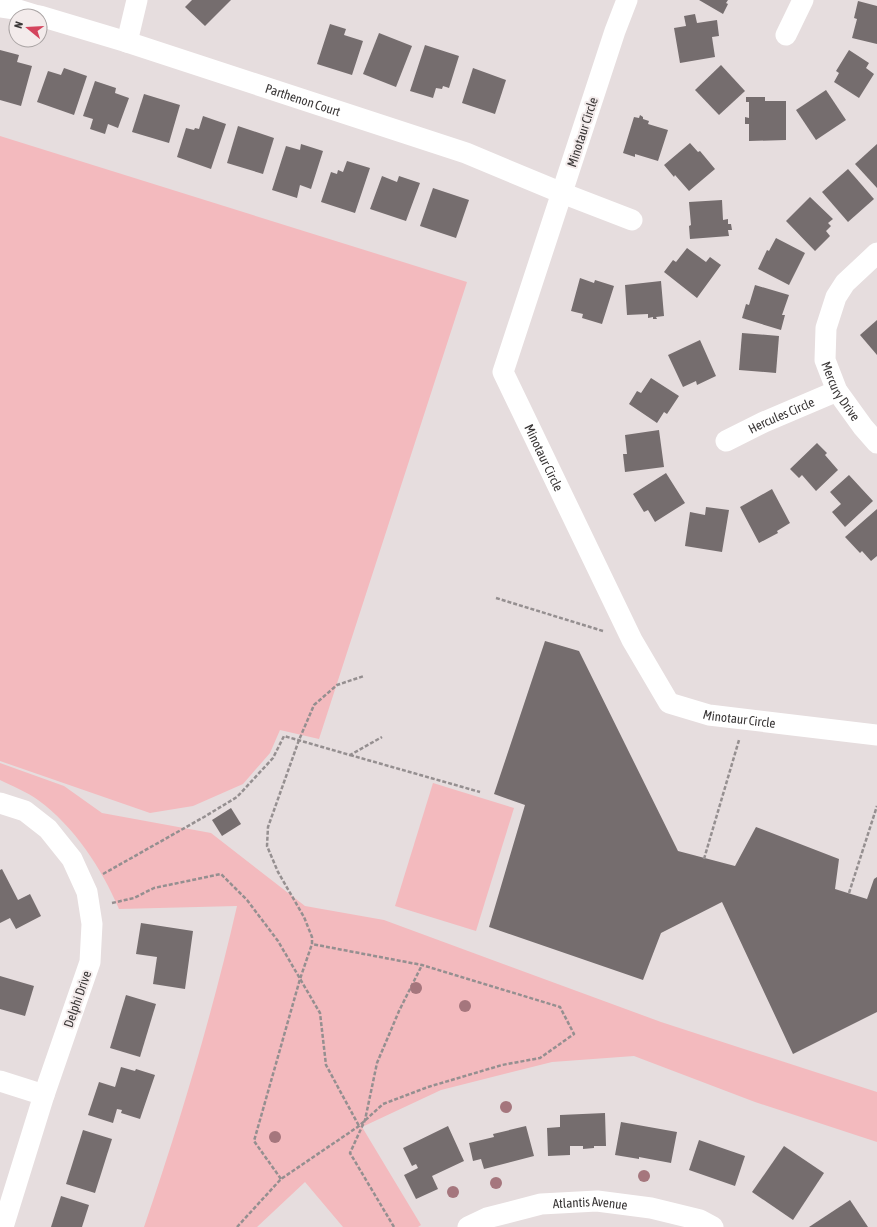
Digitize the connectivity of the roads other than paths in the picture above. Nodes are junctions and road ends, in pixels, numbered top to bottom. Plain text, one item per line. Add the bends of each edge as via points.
1 (137, 0) edge
2 (627, 0) edge
3 (803, 0) edge
4 (48, 19) edge
5 (786, 35) dead end
6 (127, 42) junction
7 (562, 193) junction
8 (632, 220) dead end
9 (877, 253) edge
10 (837, 391) junction
11 (726, 441) dead end
12 (877, 443) edge
13 (877, 735) edge
14 (0, 803) edge
15 (0, 1081) edge
16 (44, 1095) junction
17 (3, 1227) edge
18 (468, 1227) edge
19 (713, 1227) edge

1 - 6 street
2 - 7 street, Minotaur Circle
3 - 5 street
4 - 6 street, Parthenon Court
6 - 7 street, Parthenon Court via 466,153
7 - 8 street, Parthenon Court
7 - 13 street, Minotaur Circle via 503,372 632,640 669,703 709,715
9 - 10 street, Mercury Drive via 845,283 836,297 826,328 825,360
10 - 11 street, Hercules Circle
10 - 12 street, Mercury Drive via 862,427
14 - 16 street, Delphi Drive via 25,811 48,829 72,859 87,892 92,924 90,962
15 - 16 street
16 - 17 street, Delphi Drive
18 - 19 street, Atlantis Avenue via 487,1218 541,1204 597,1201 651,1208 700,1220

